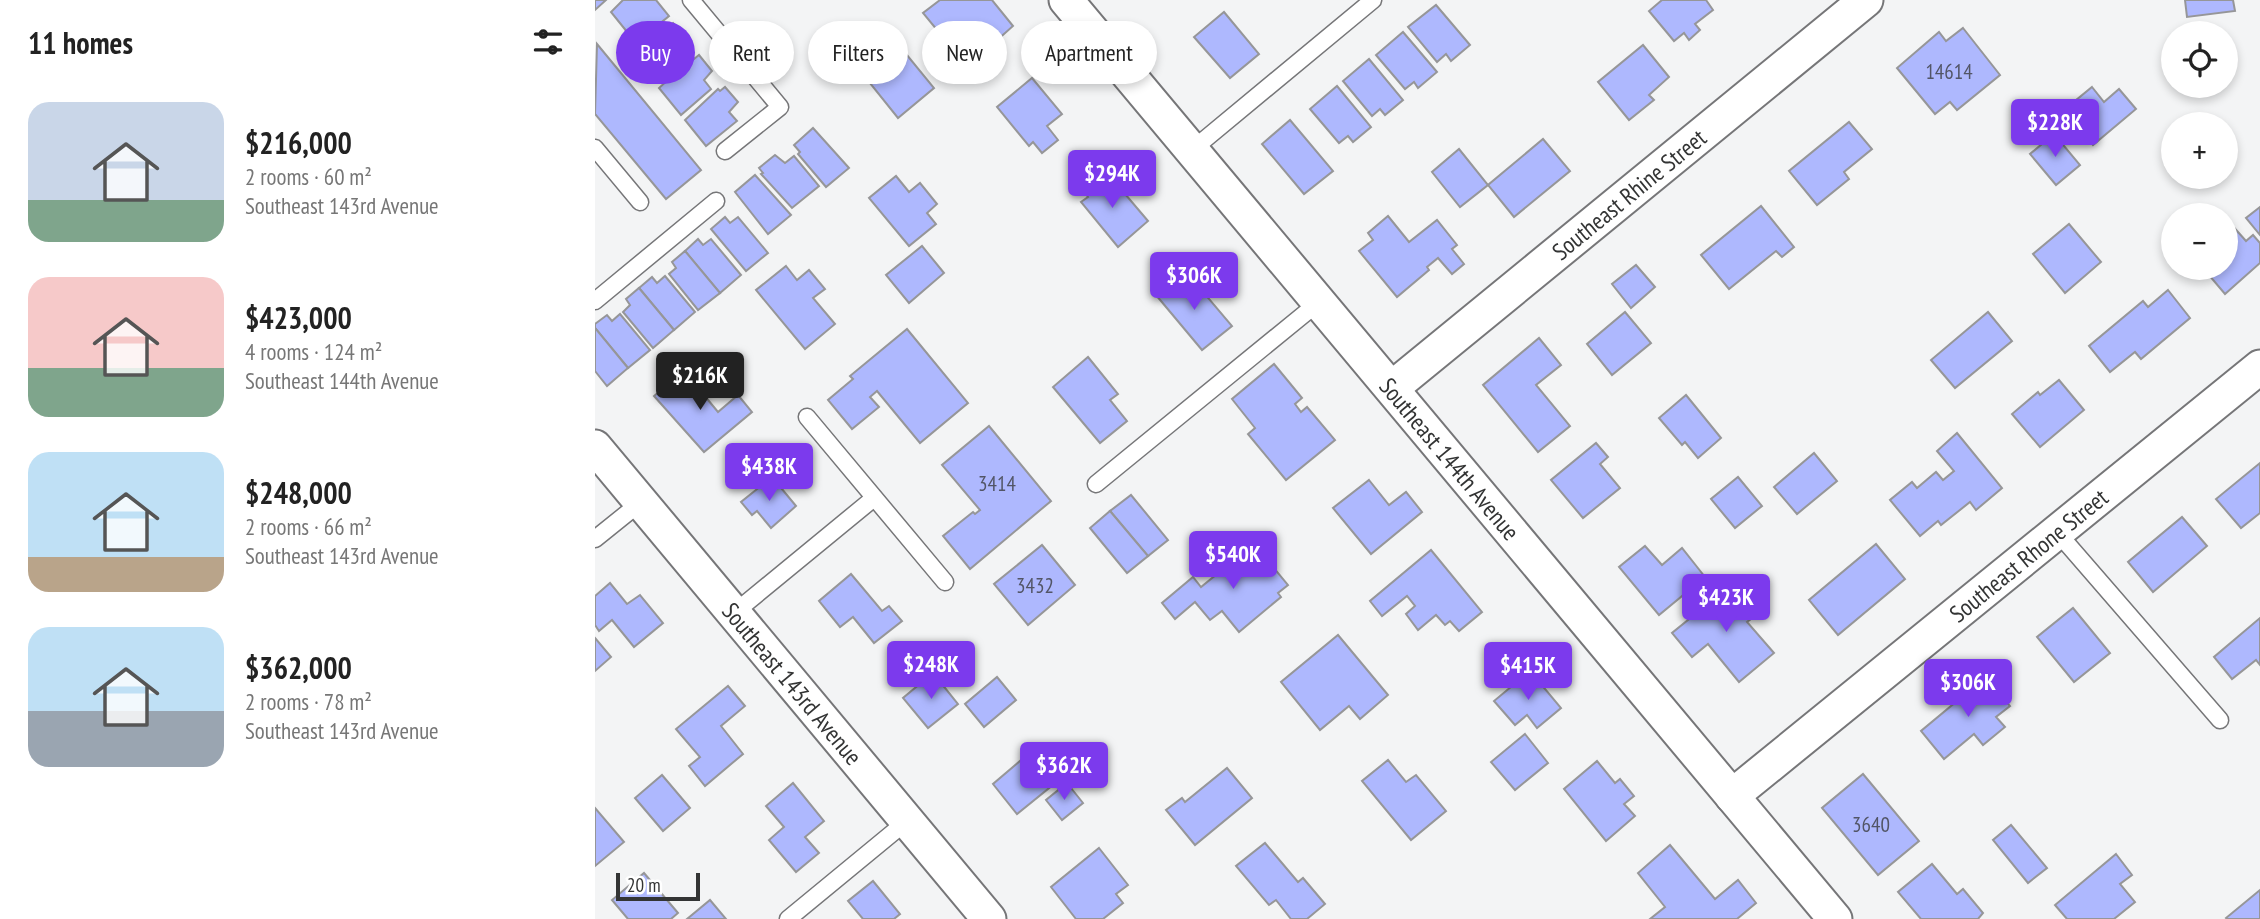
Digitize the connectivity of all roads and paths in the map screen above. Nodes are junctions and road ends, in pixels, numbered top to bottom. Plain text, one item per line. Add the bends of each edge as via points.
1 (691, 0) edge
2 (1066, 0) edge
3 (1373, 0) edge
4 (1865, 0) edge
5 (595, 148) edge
6 (726, 150) dead end
7 (1192, 150) junction
8 (716, 201) dead end
9 (640, 202) dead end
10 (595, 301) edge
11 (1319, 302) junction
12 (2260, 367) edge
13 (1392, 388) junction
14 (807, 416) dead end
15 (595, 447) edge
16 (1096, 484) dead end
17 (874, 498) junction
18 (641, 502) junction
19 (2057, 532) junction
20 (595, 539) edge
21 (944, 582) dead end
22 (734, 613) junction
23 (2220, 720) dead end
24 (1732, 796) junction
25 (907, 821) junction
26 (788, 919) edge
27 (989, 919) edge
28 (1835, 919) edge

1 - 6 lane via 780,107
2 - 7 street, Southeast 144th Avenue
3 - 7 lane
4 - 13 street, Southeast Rhine Street
5 - 9 lane
7 - 11 street, Southeast 144th Avenue
8 - 10 lane
11 - 13 street, Southeast 144th Avenue
11 - 16 lane
12 - 19 street, Southeast Rhone Street
13 - 24 street, Southeast 144th Avenue
14 - 17 lane
15 - 18 street, Southeast 143rd Avenue
17 - 21 lane
17 - 22 lane
18 - 20 lane
18 - 22 street, Southeast 143rd Avenue
19 - 23 lane
19 - 24 street, Southeast Rhone Street
22 - 25 street, Southeast 143rd Avenue
24 - 28 street, Southeast 144th Avenue
25 - 26 lane
25 - 27 street, Southeast 143rd Avenue

